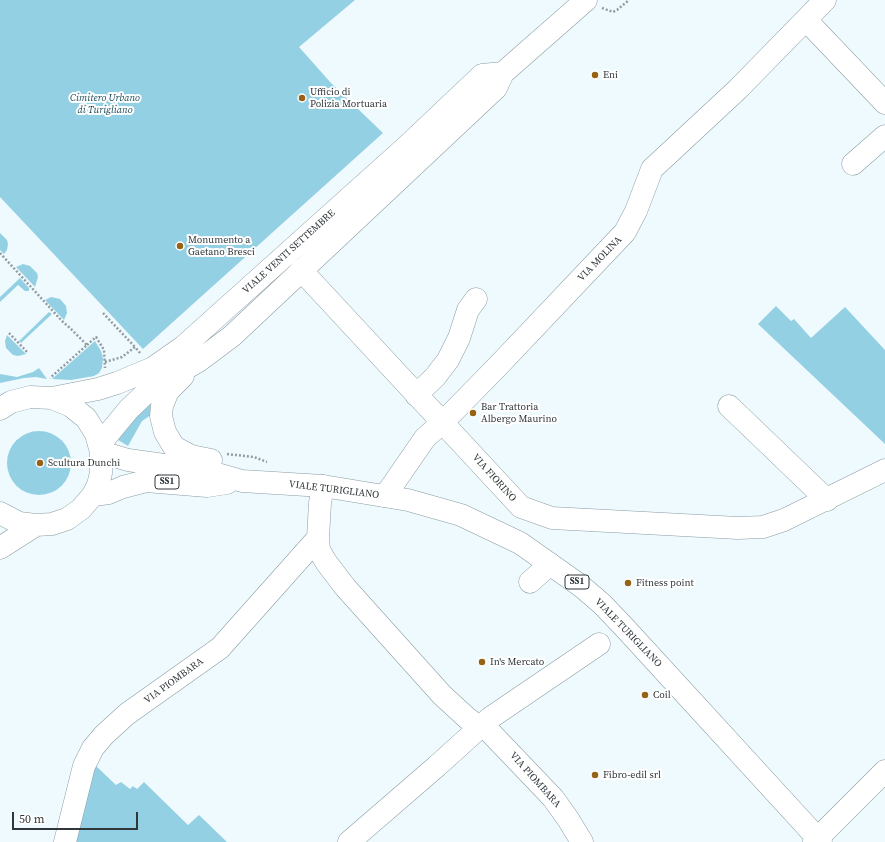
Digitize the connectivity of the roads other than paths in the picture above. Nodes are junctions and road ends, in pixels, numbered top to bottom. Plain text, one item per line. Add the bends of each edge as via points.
1 (825, 0) edge
2 (585, 1) edge
3 (806, 20) junction
4 (503, 73) junction
5 (885, 103) edge
6 (885, 136) edge
7 (853, 164) dead end
8 (301, 270) junction
9 (476, 299) dead end
10 (200, 360) junction
11 (50, 390) junction
12 (416, 394) junction
13 (4, 404) edge
14 (729, 406) dead end
15 (443, 422) junction
16 (101, 448) junction
17 (885, 470) edge
18 (242, 480) junction
19 (323, 486) junction
20 (92, 495) junction
21 (385, 496) junction
22 (827, 500) junction
23 (0, 513) edge
24 (36, 526) junction
25 (318, 538) junction
26 (0, 548) edge
27 (550, 564) junction
28 (530, 582) dead end
29 (599, 644) dead end
30 (479, 727) junction
31 (885, 771) edge
32 (817, 841) edge
33 (65, 842) edge
34 (349, 842) edge
35 (582, 842) edge

1 - 3 main road, VIA MOLINA
2 - 4 main road, VIALE VENTI SETTEMBRE
3 - 5 main road
3 - 15 main road, VIA MOLINA via 738,89 652,169 625,232
4 - 8 main road, VIALE VENTI SETTEMBRE via 496,88
4 - 11 main road, VIALE VENTI SETTEMBRE via 482,75 184,347 153,368 117,383 98,389
6 - 7 main road
8 - 10 main road, VIALE VENTI SETTEMBRE via 232,336
8 - 12 main road, VIA FIORINO
9 - 12 main road via 468,310 459,338 448,360
10 - 16 main road, VIALE VENTI SETTEMBRE via 149,390 129,409
10 - 18 main road via 168,391 161,416 166,432 174,447 192,456 224,462 232,466
11 - 13 main road
11 - 16 main road via 86,418
12 - 15 main road, VIA FIORINO
14 - 22 main road
15 - 21 main road, VIA MOLINA via 425,438
15 - 22 main road, VIA FIORINO via 521,507 552,518 738,528 763,527
16 - 18 main road, VIALE TURIGLIANO / SS1 via 128,460 207,471
16 - 20 main road via 101,474
17 - 22 main road, VIA FIORINO
18 - 19 main road, VIALE TURIGLIANO / SS1
18 - 20 main road, VIALE TURIGLIANO / SS1 via 207,486 146,482 109,493
19 - 21 main road, VIALE TURIGLIANO / SS1
19 - 25 main road, VIA PIOMBARA
20 - 24 main road via 81,509 67,519
21 - 27 main road, VIALE TURIGLIANO / SS1 via 461,515 520,543
23 - 24 main road via 19,523
24 - 26 main road
25 - 30 main road, VIA PIOMBARA via 319,550 345,587 442,695
25 - 33 main road, VIA PIOMBARA via 220,648 127,714 93,748 84,766
27 - 28 main road
27 - 32 main road, VIALE TURIGLIANO / SS1 via 581,586 624,627
29 - 30 main road
30 - 34 main road
30 - 35 main road, VIA PIOMBARA via 488,730 553,798
31 - 32 main road

